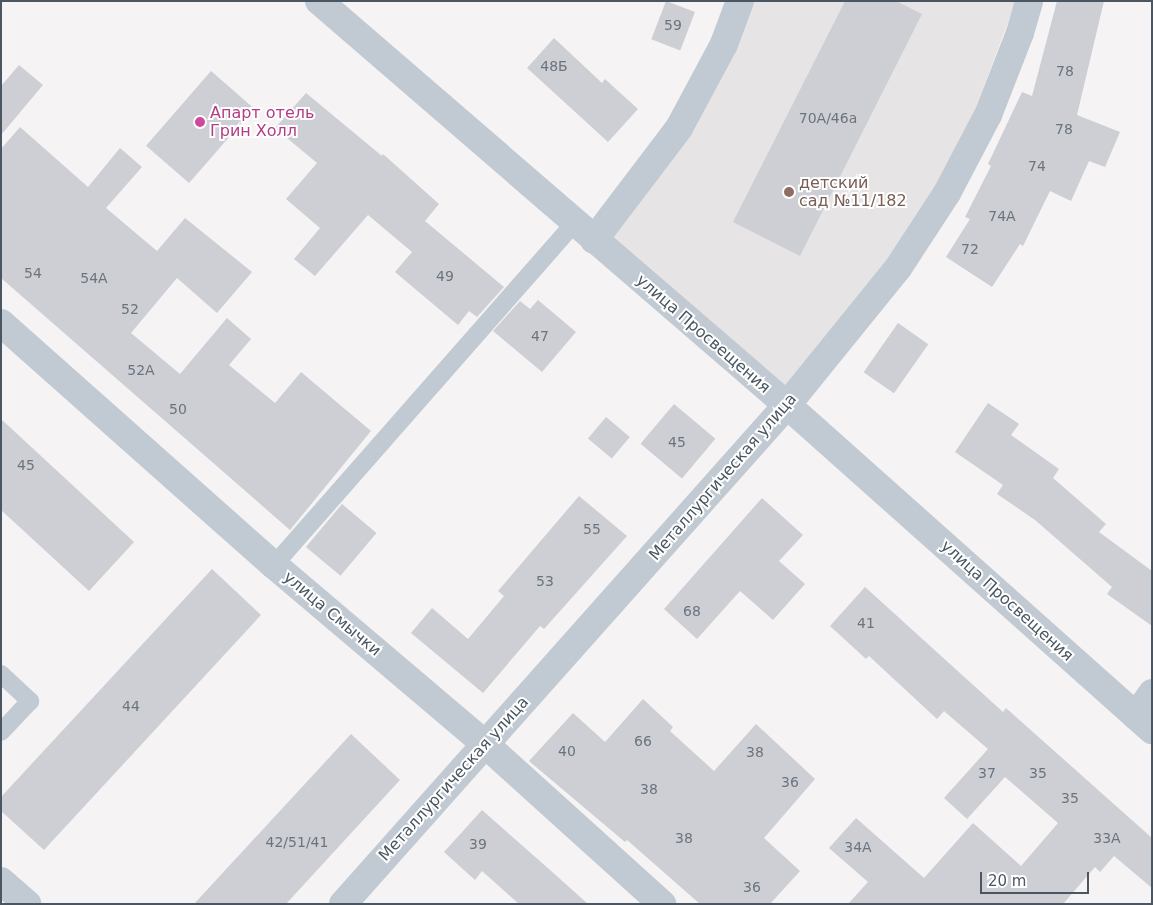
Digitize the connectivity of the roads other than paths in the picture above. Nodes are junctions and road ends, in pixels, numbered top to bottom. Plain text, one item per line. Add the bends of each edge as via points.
1 (319, 1) edge
2 (740, 1) edge
3 (1029, 1) edge
4 (584, 232) junction
5 (1, 323) edge
6 (787, 405) junction
7 (274, 565) junction
8 (1, 674) edge
9 (1152, 693) edge
10 (1144, 723) edge
11 (1, 732) edge
12 (485, 744) junction
13 (1, 881) edge
14 (27, 904) edge
15 (343, 904) edge
16 (662, 904) edge

1 - 4 street, улица Просвещения
2 - 4 street via 724,44 679,128
3 - 6 street, Металлургическая улица via 988,115 947,193 898,268
4 - 6 street, улица Просвещения
4 - 7 lane
5 - 7 street, улица Смычки
6 - 10 street, улица Просвещения
6 - 12 street, Металлургическая улица
7 - 12 street, улица Смычки
8 - 11 lane via 30,701
9 - 10 street
12 - 15 street, Металлургическая улица
12 - 16 street, улица Смычки
13 - 14 street

